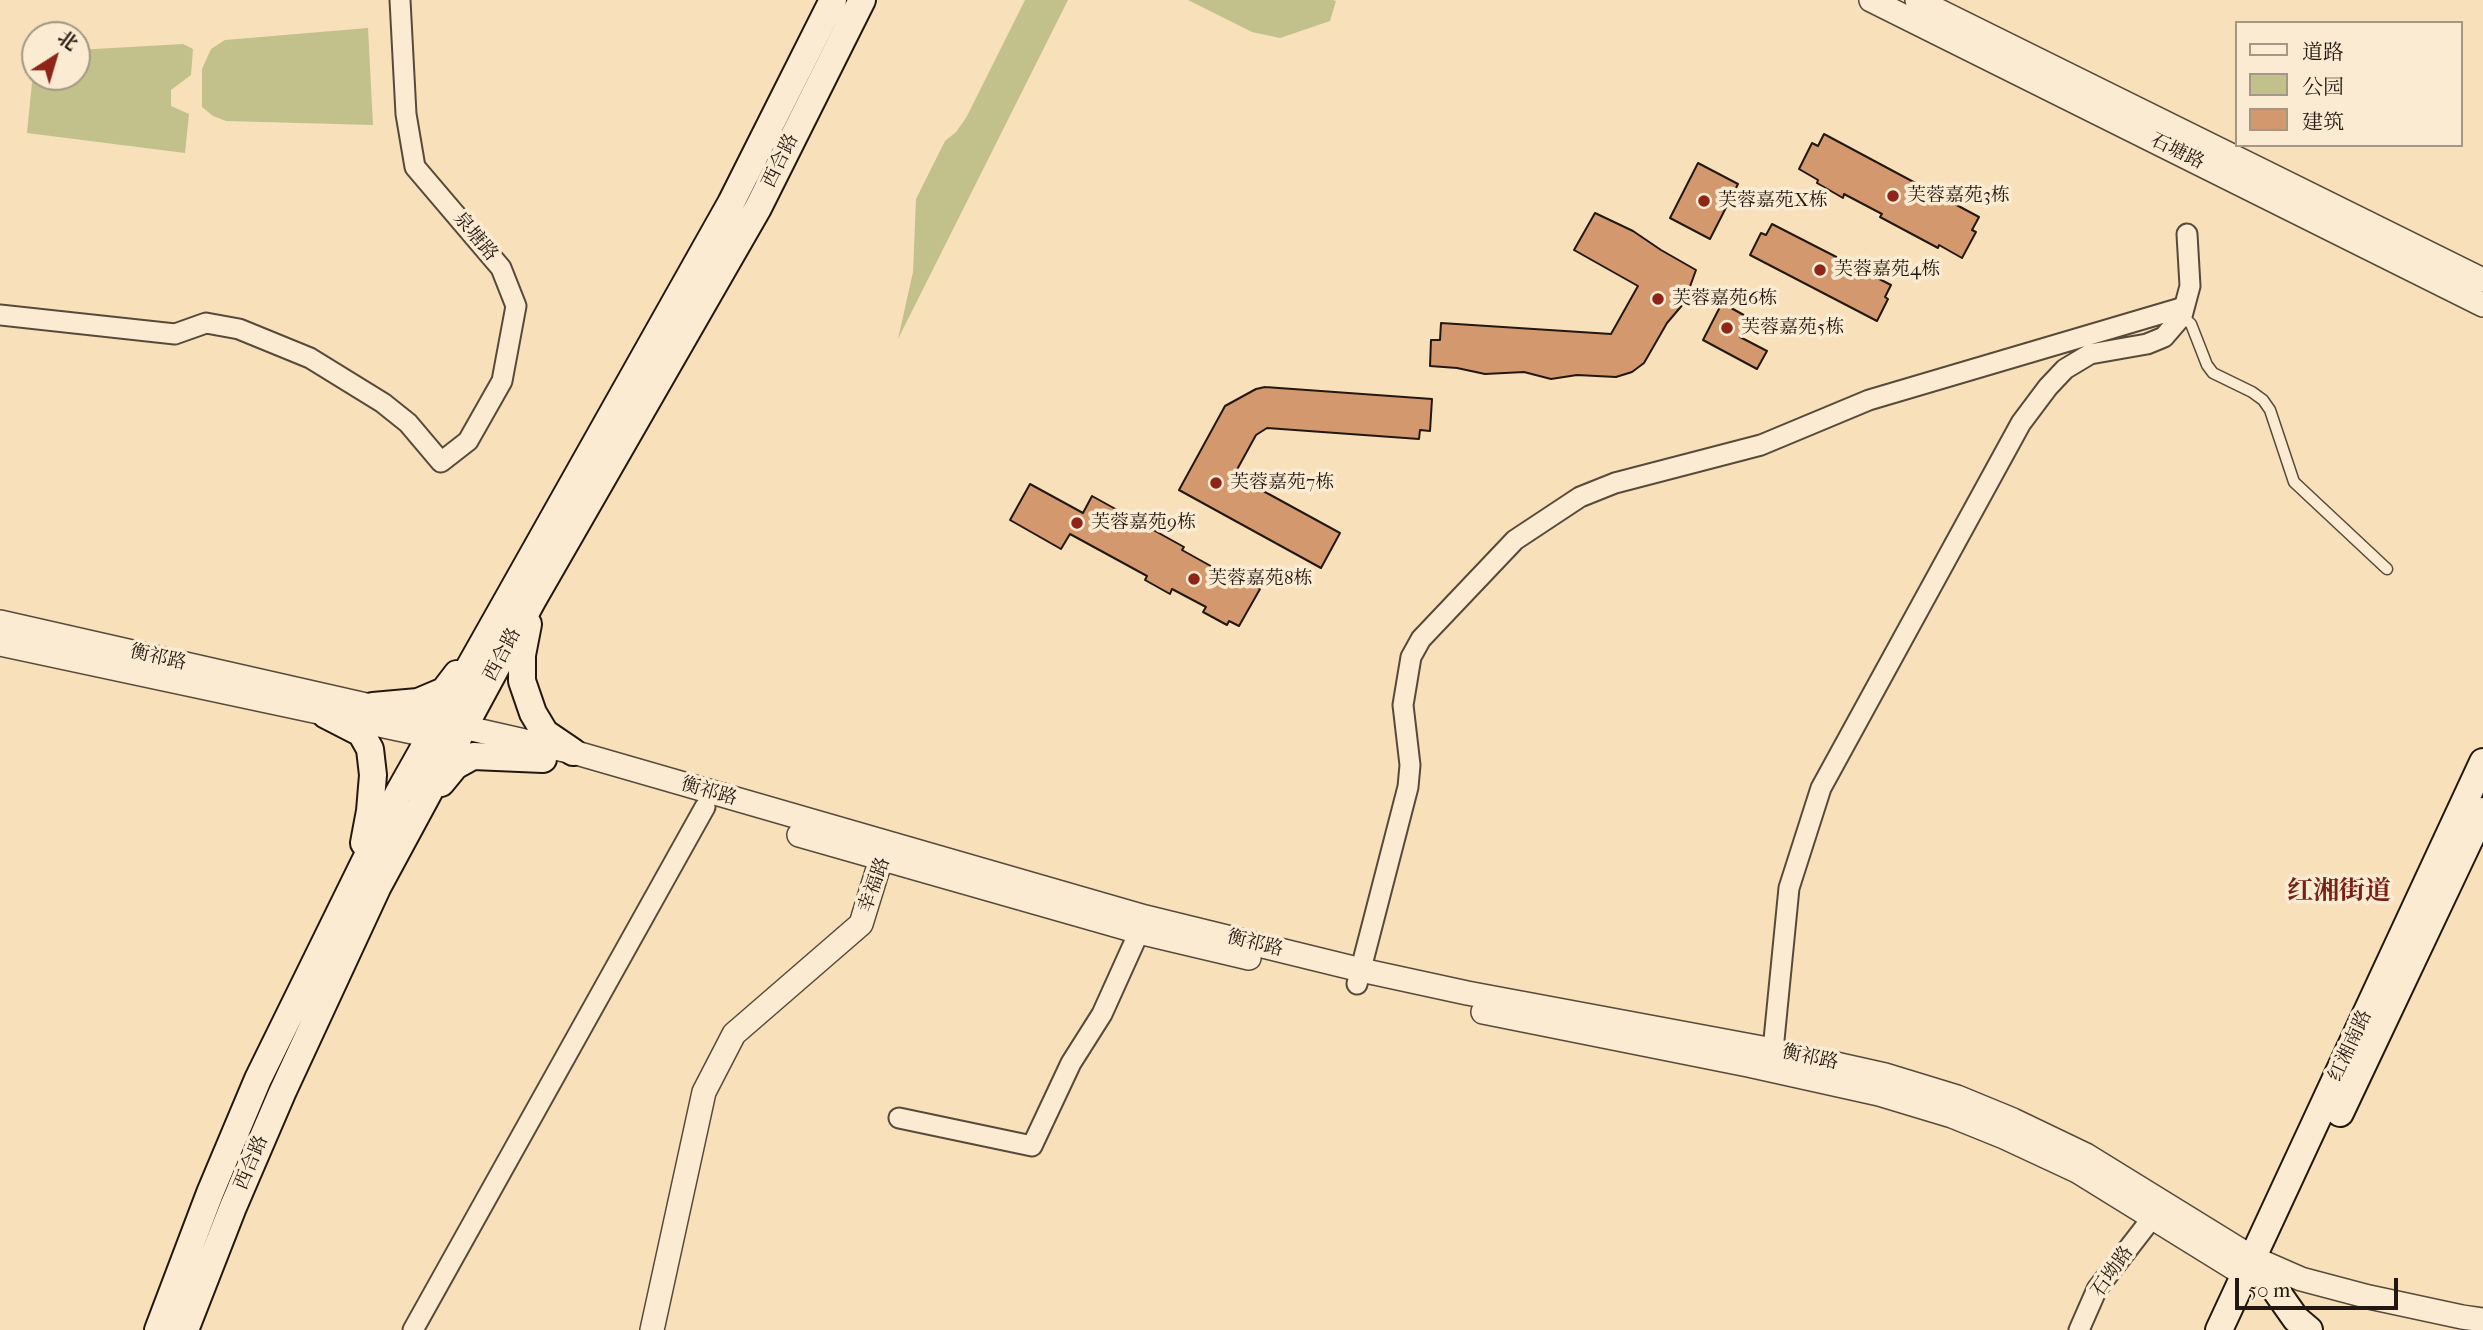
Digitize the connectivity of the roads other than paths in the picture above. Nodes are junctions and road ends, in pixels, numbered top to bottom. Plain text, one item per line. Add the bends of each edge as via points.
1 (400, 0) edge
2 (833, 0) edge
3 (862, 0) edge
4 (1871, 0) edge
5 (1917, 0) edge
6 (2187, 234) dead end
7 (2483, 280) edge
8 (2483, 305) edge
9 (2183, 312) junction
10 (0, 315) edge
11 (2387, 569) dead end
12 (532, 601) junction
13 (0, 622) edge
14 (483, 643) junction
15 (0, 644) edge
16 (373, 706) junction
17 (326, 715) junction
18 (447, 731) junction
19 (573, 752) junction
20 (544, 759) junction
21 (2483, 762) edge
22 (421, 806) junction
23 (705, 807) junction
24 (2481, 822) edge
25 (888, 856) junction
26 (358, 875) junction
27 (1142, 924) junction
28 (1359, 977) junction
29 (1773, 1050) junction
30 (899, 1118) dead end
31 (2152, 1218) junction
32 (2259, 1274) junction
33 (2483, 1320) edge
34 (2483, 1328) edge
35 (158, 1330) edge
36 (185, 1330) edge
37 (413, 1330) edge
38 (652, 1330) edge
39 (662, 1330) edge
40 (2079, 1330) edge
41 (2219, 1330) edge
42 (2238, 1330) edge
43 (2284, 1330) edge
44 (2309, 1330) edge

1 - 10 street, 泉塘路 via 406,114 415,167 501,268 516,306 502,381 468,441 441,462 408,423 383,403 310,358 239,329 206,323 175,334
2 - 14 main road, 西合路 via 731,202
3 - 12 main road, 西合路 via 758,208
4 - 8 street, 石塘路
5 - 7 street, 石塘路
6 - 9 street via 2190,286
9 - 11 lane via 2213,373 2252,392 2270,410 2294,482
9 - 28 street via 1869,400 1761,445 1615,483 1580,497 1515,540 1421,639 1410,657 1403,705 1408,787
9 - 29 street via 2164,337 2090,354 2065,369 2021,424 1821,788 1789,888
12 - 18 main road, 西合路
12 - 19 main road via 522,681 545,733
13 - 16 street, 衡祁路
14 - 16 main road via 443,691 418,702
14 - 18 main road, 西合路
15 - 17 street, 衡祁路
16 - 18 street, 衡祁路
17 - 18 street, 衡祁路
17 - 26 main road via 360,733 370,749 370,811
18 - 19 street, 衡祁路
18 - 20 street, 衡祁路
18 - 22 main road, 西合路
18 - 26 main road, 西合路
19 - 25 street, 衡祁路
20 - 22 main road via 473,756 455,766
20 - 23 street, 衡祁路
21 - 32 main road, 红湘南路
22 - 36 main road, 西合路 via 378,886 282,1093
23 - 25 street, 衡祁路
23 - 37 street
24 - 32 main road, 红湘南路
25 - 27 street, 衡祁路
25 - 38 street, 幸福路 via 862,924 734,1034 704,1092
25 - 39 street, 幸福路 via 872,930 742,1041 712,1098
26 - 35 main road, 西合路 via 258,1079
27 - 28 street, 衡祁路
27 - 30 street via 1102,1014 1071,1063 1032,1146
28 - 29 street, 衡祁路
28 - 31 street, 衡祁路 via 1480,1012 1880,1094 2004,1137 2077,1171
29 - 32 street, 衡祁路 via 1885,1074 2013,1120 2086,1156
31 - 32 street, 衡祁路
31 - 40 street, 石坳路 via 2097,1289
32 - 33 street, 衡祁路 via 2301,1279
32 - 34 street, 衡祁路 via 2365,1305
32 - 41 main road, 红湘南路
32 - 42 main road, 红湘南路
32 - 43 main road
32 - 44 main road

